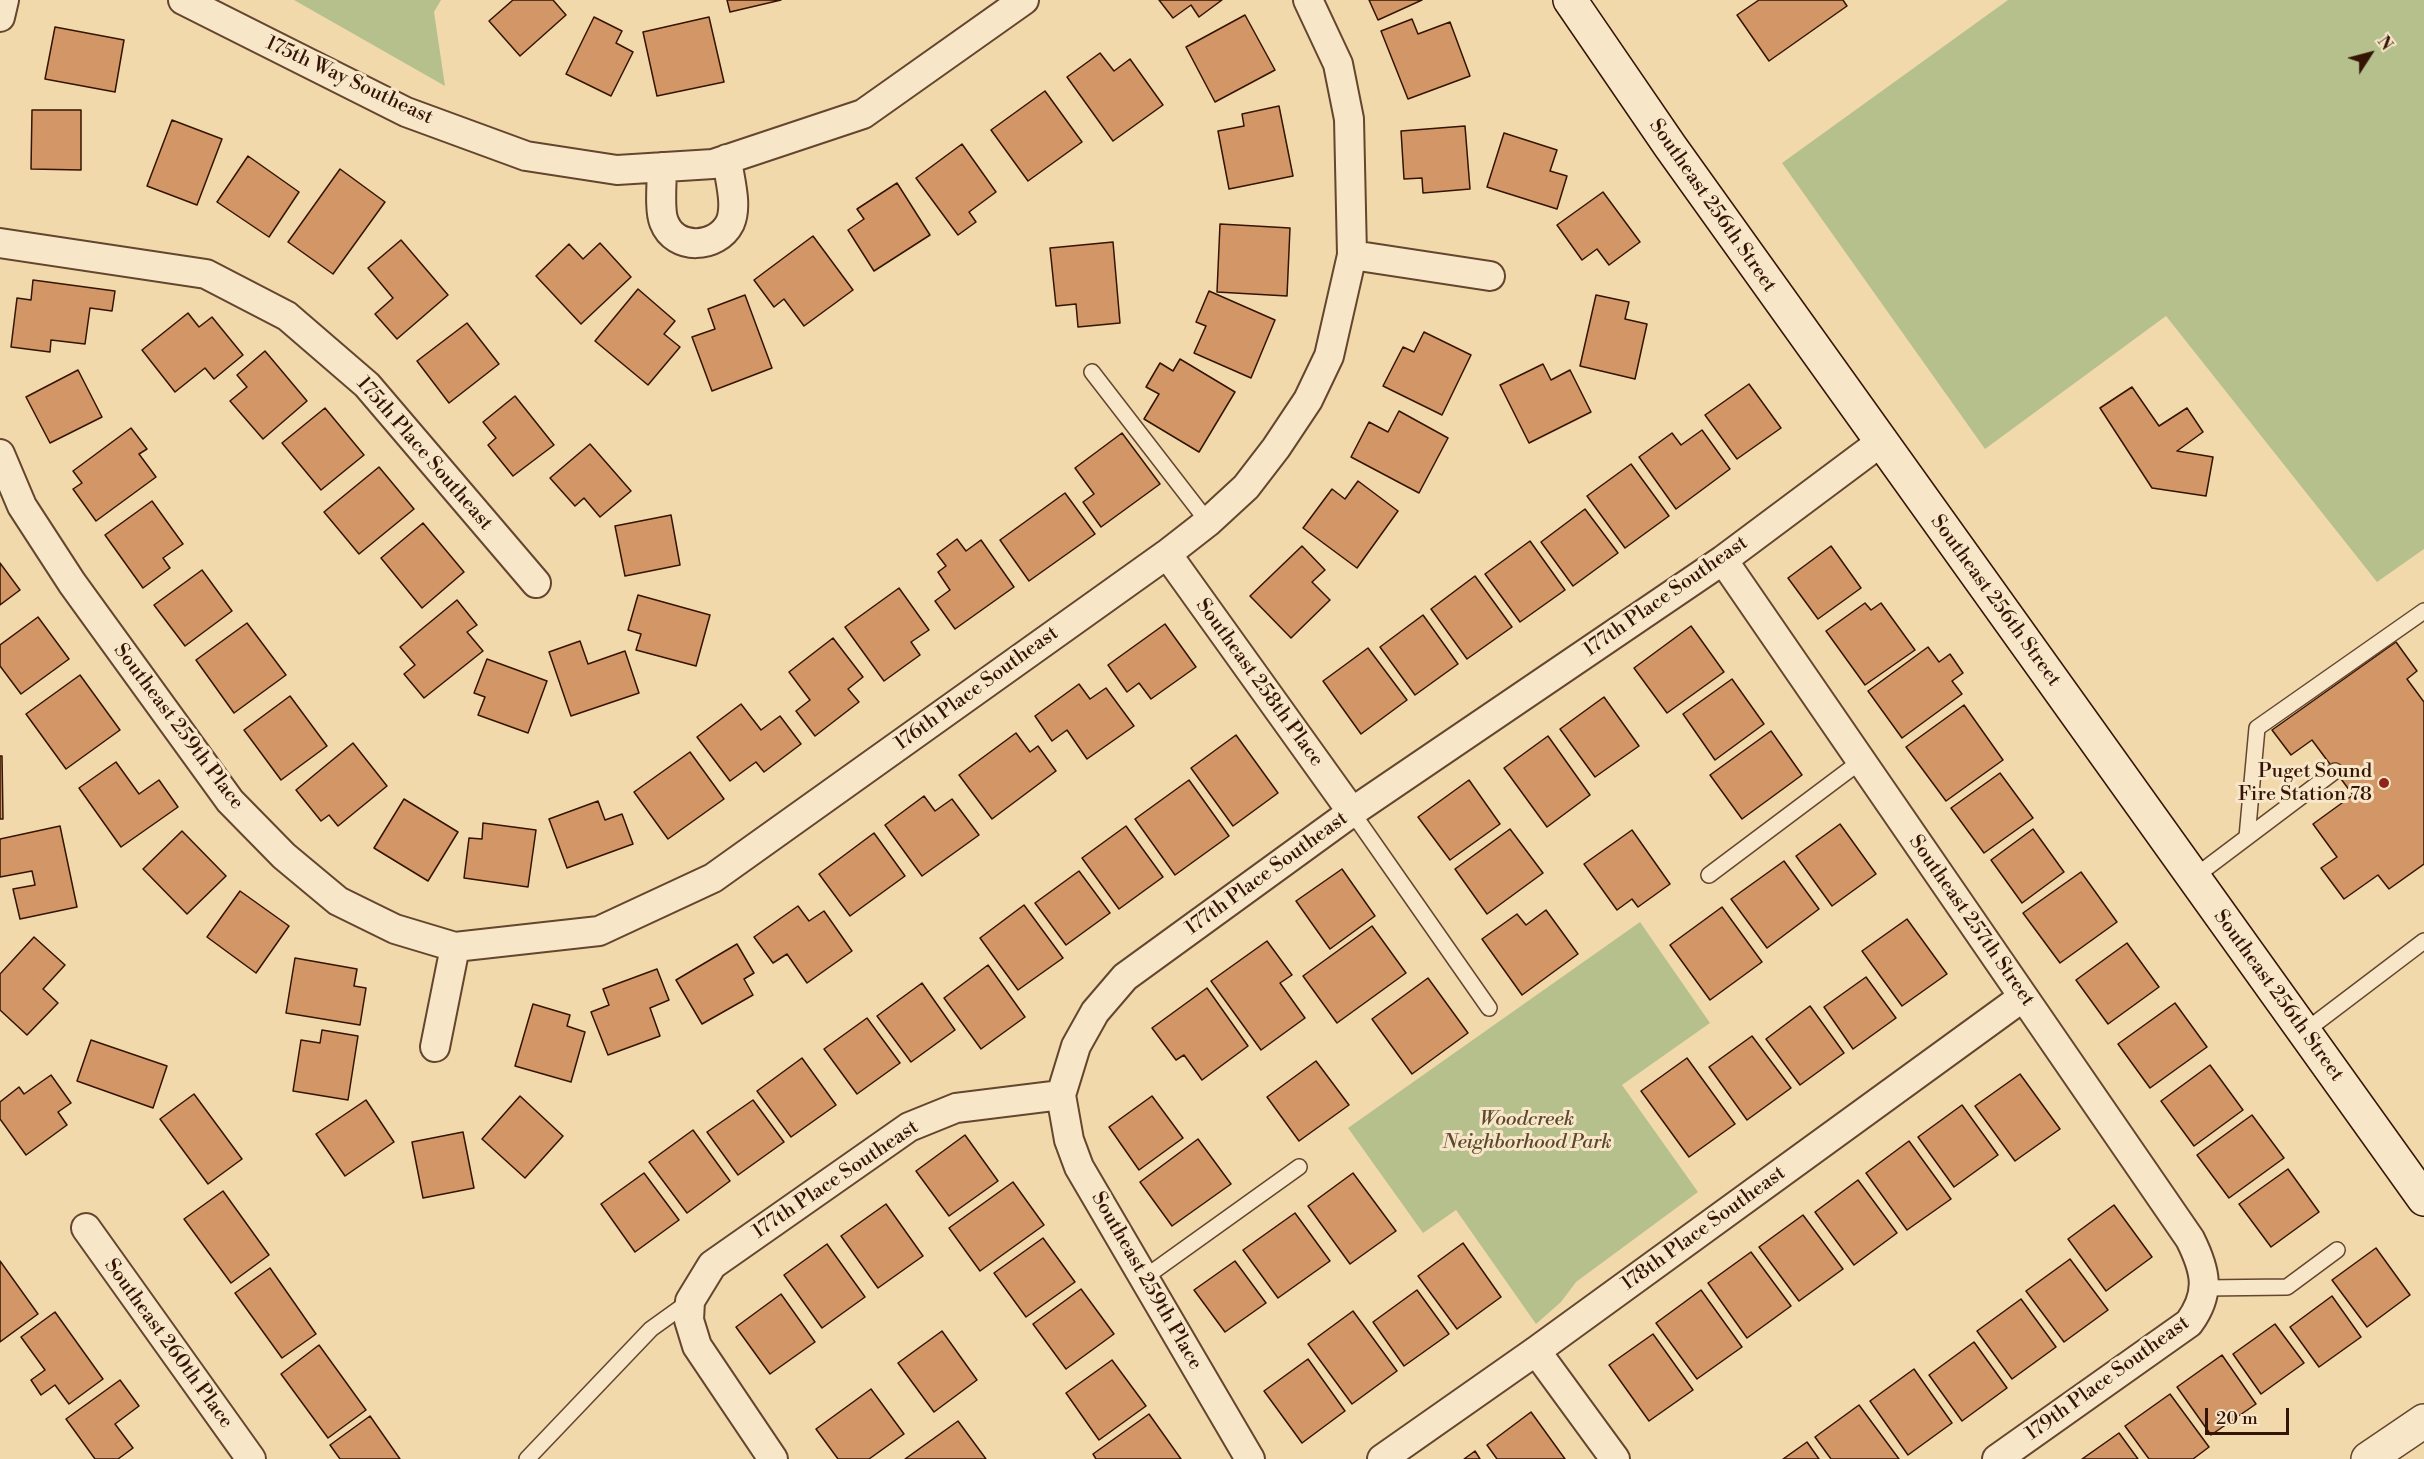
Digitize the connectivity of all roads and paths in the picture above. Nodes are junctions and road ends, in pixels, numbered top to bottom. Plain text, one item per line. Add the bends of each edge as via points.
1 (4, 0) edge
2 (183, 0) edge
3 (1024, 0) edge
4 (1308, 0) edge
5 (1570, 0) edge
6 (0, 17) edge
7 (727, 159) junction
8 (662, 167) junction
9 (0, 243) edge
10 (1352, 255) junction
11 (1490, 276) dead end
12 (1092, 372) dead end
13 (1881, 442) junction
14 (0, 454) edge
15 (1208, 522) junction
16 (1167, 554) junction
17 (1722, 560) junction
18 (536, 583) dead end
19 (2424, 611) edge
20 (1861, 760) junction
21 (2334, 771) dead end
22 (1352, 812) junction
23 (2247, 837) junction
24 (1709, 875) dead end
25 (2193, 878) junction
26 (2423, 944) edge
27 (455, 947) junction
28 (2024, 997) junction
29 (1489, 1008) dead end
30 (2304, 1032) junction
31 (435, 1047) dead end
32 (1061, 1095) junction
33 (1299, 1167) dead end
34 (2419, 1182) edge
35 (86, 1228) dead end
36 (2337, 1250) dead end
37 (1144, 1278) junction
38 (2205, 1288) junction
39 (690, 1301) junction
40 (1536, 1351) junction
41 (2424, 1421) edge
42 (251, 1459) edge
43 (527, 1459) edge
44 (773, 1459) edge
45 (1250, 1459) edge
46 (1382, 1459) edge
47 (1615, 1459) edge
48 (1997, 1459) edge
49 (2368, 1459) edge

1 - 6 street
2 - 8 street, 175th Way Southeast via 406,112 526,156 617,170
3 - 7 street, 175th Way Southeast via 863,114
4 - 10 street via 1338,64 1349,119
5 - 13 main road, Southeast 256th Street
7 - 8 street, 175th Way Southeast via 713,164
7 - 8 street via 733,212 723,232 704,243 691,243 669,232 663,221
9 - 18 street, 175th Place Southeast via 206,274 287,316 367,385
10 - 11 street
10 - 15 street, 176th Place Southeast via 1329,356 1308,400 1246,487
12 - 15 lane
13 - 17 street, 177th Place Southeast
13 - 25 main road, Southeast 256th Street
14 - 27 street, Southeast 259th Place via 22,506 72,583 230,801 284,856 338,901 395,929
15 - 16 street, 176th Place Southeast
16 - 22 street, Southeast 258th Place
16 - 27 street, 176th Place Southeast via 713,878 599,931
17 - 20 street, Southeast 257th Street
17 - 22 street, 177th Place Southeast
19 - 23 lane via 2258,729
20 - 24 lane
20 - 28 street, Southeast 257th Street
21 - 23 lane
22 - 29 lane
22 - 32 street, 177th Place Southeast via 1125,977 1090,1020 1076,1046
23 - 25 lane
25 - 30 main road, Southeast 256th Street
26 - 30 lane
27 - 31 street
28 - 38 street, Southeast 257th Street via 2190,1239 2202,1263
28 - 40 street, 178th Place Southeast
30 - 34 main road, Southeast 256th Street
32 - 37 street, Southeast 259th Place via 1069,1140 1079,1167
32 - 39 street, 177th Place Southeast via 956,1108 909,1127 712,1265
33 - 37 lane
35 - 42 street, Southeast 260th Place
36 - 38 lane via 2287,1287
37 - 45 street, Southeast 259th Place
38 - 48 street, 179th Place Southeast via 2199,1310 2178,1333
39 - 43 lane via 651,1329
39 - 44 street via 689,1320 697,1346
40 - 46 street, 178th Place Southeast
40 - 47 street
41 - 49 main road

